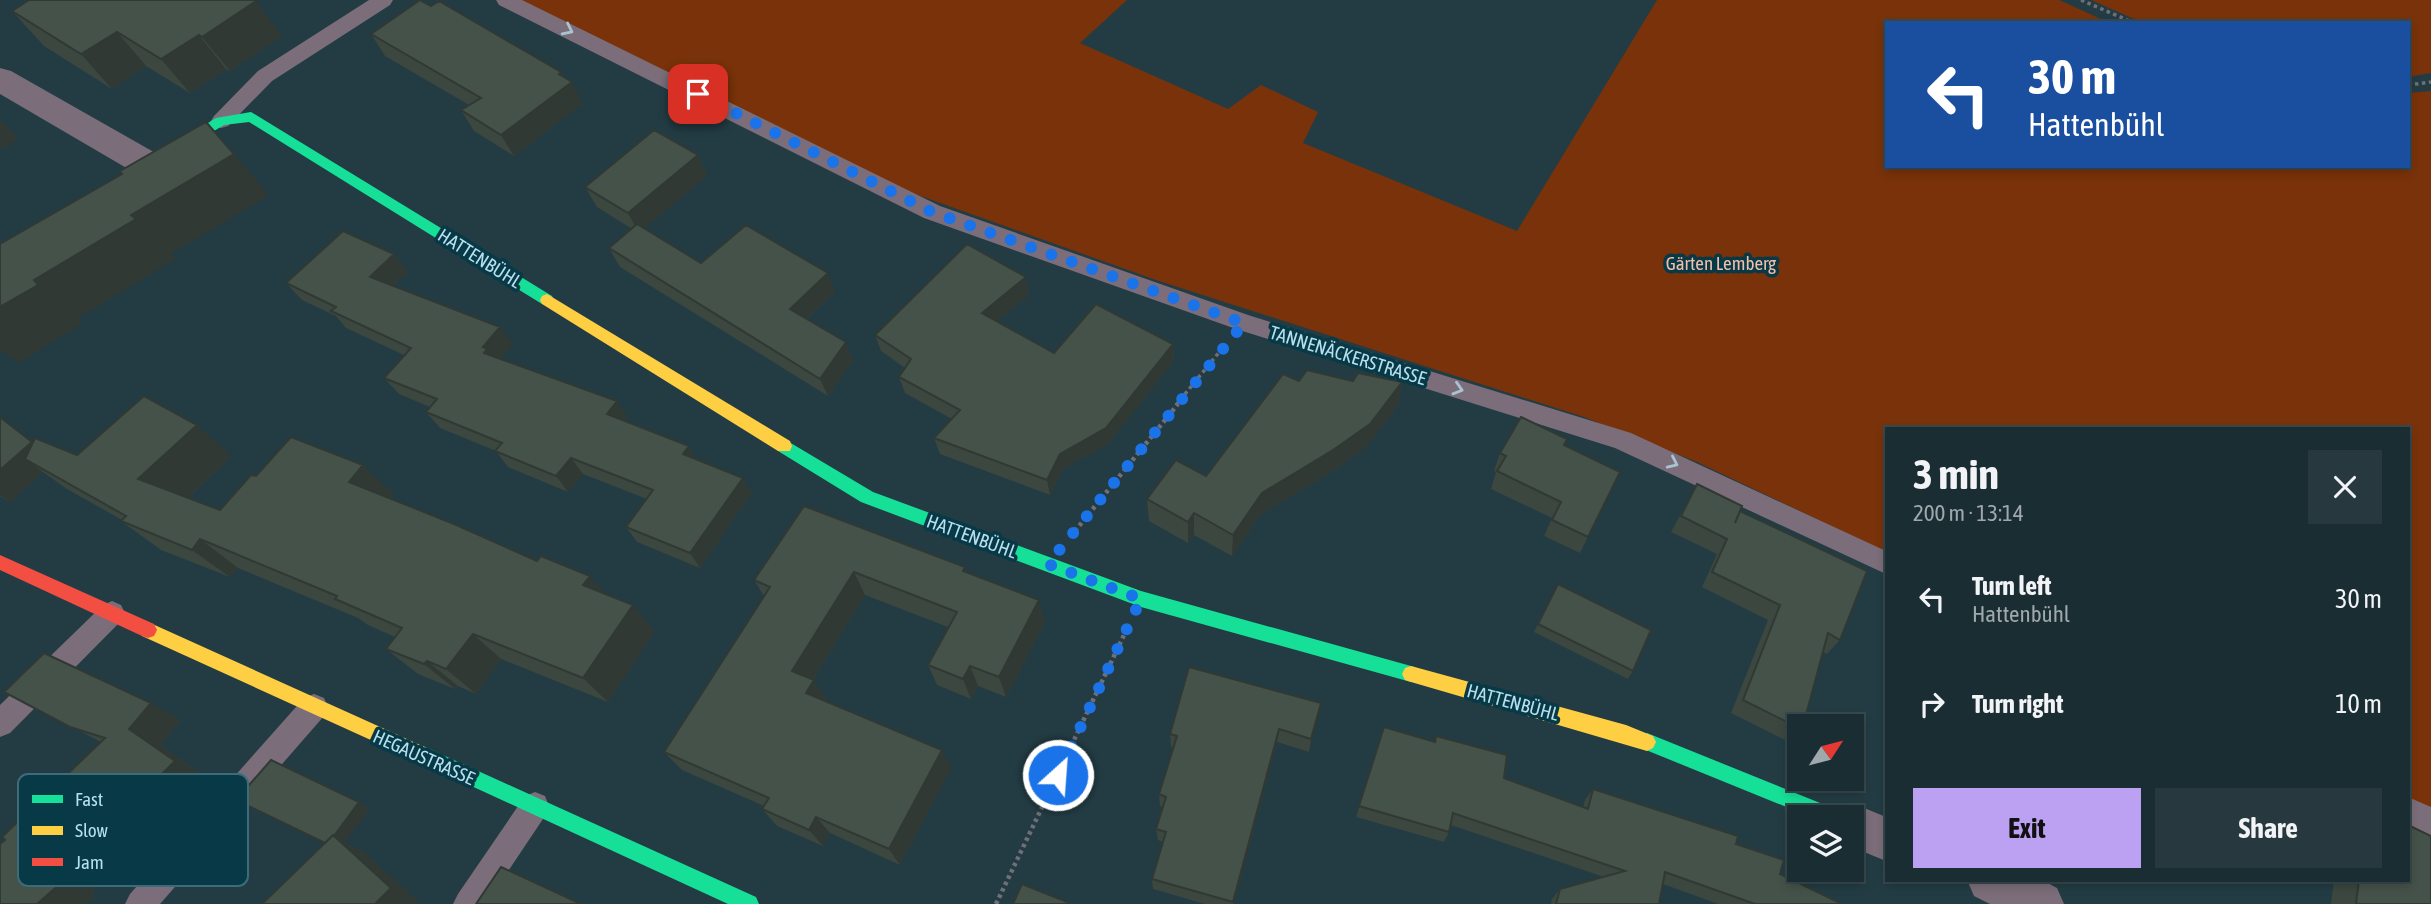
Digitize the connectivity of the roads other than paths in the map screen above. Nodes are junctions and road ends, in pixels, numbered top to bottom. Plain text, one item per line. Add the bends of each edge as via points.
1 (383, 0) edge
2 (506, 0) edge
3 (0, 79) edge
4 (221, 121) junction
5 (142, 167) joint
6 (0, 562) edge
7 (1885, 563) edge
8 (112, 613) junction
9 (314, 707) junction
10 (0, 724) edge
11 (248, 782) edge
12 (1803, 805) edge
13 (535, 806) junction
14 (2410, 812) edge
15 (2431, 822) edge
16 (1864, 830) edge
17 (1885, 839) edge
18 (1994, 882) edge
19 (156, 886) edge
20 (140, 904) edge
21 (468, 904) edge
22 (749, 904) edge
23 (2041, 904) edge

1 - 4 lane via 265,76
2 -> 7 lane, TANNENÄCKERSTRASSE via 932,212 1244,323 1622,440
3 - 5 street
4 - 5 street
4 - 12 street, HATTENBÜHL via 251,117 867,497 1141,599 1626,734
6 - 8 street, HEGAUSTRASSE
8 - 9 street, HEGAUSTRASSE
8 - 10 lane
9 - 11 lane
9 - 13 street, HEGAUSTRASSE
13 - 21 lane
13 - 22 street, HEGAUSTRASSE
14 - 15 lane
16 - 17 street
18 - 23 street
19 - 20 lane

